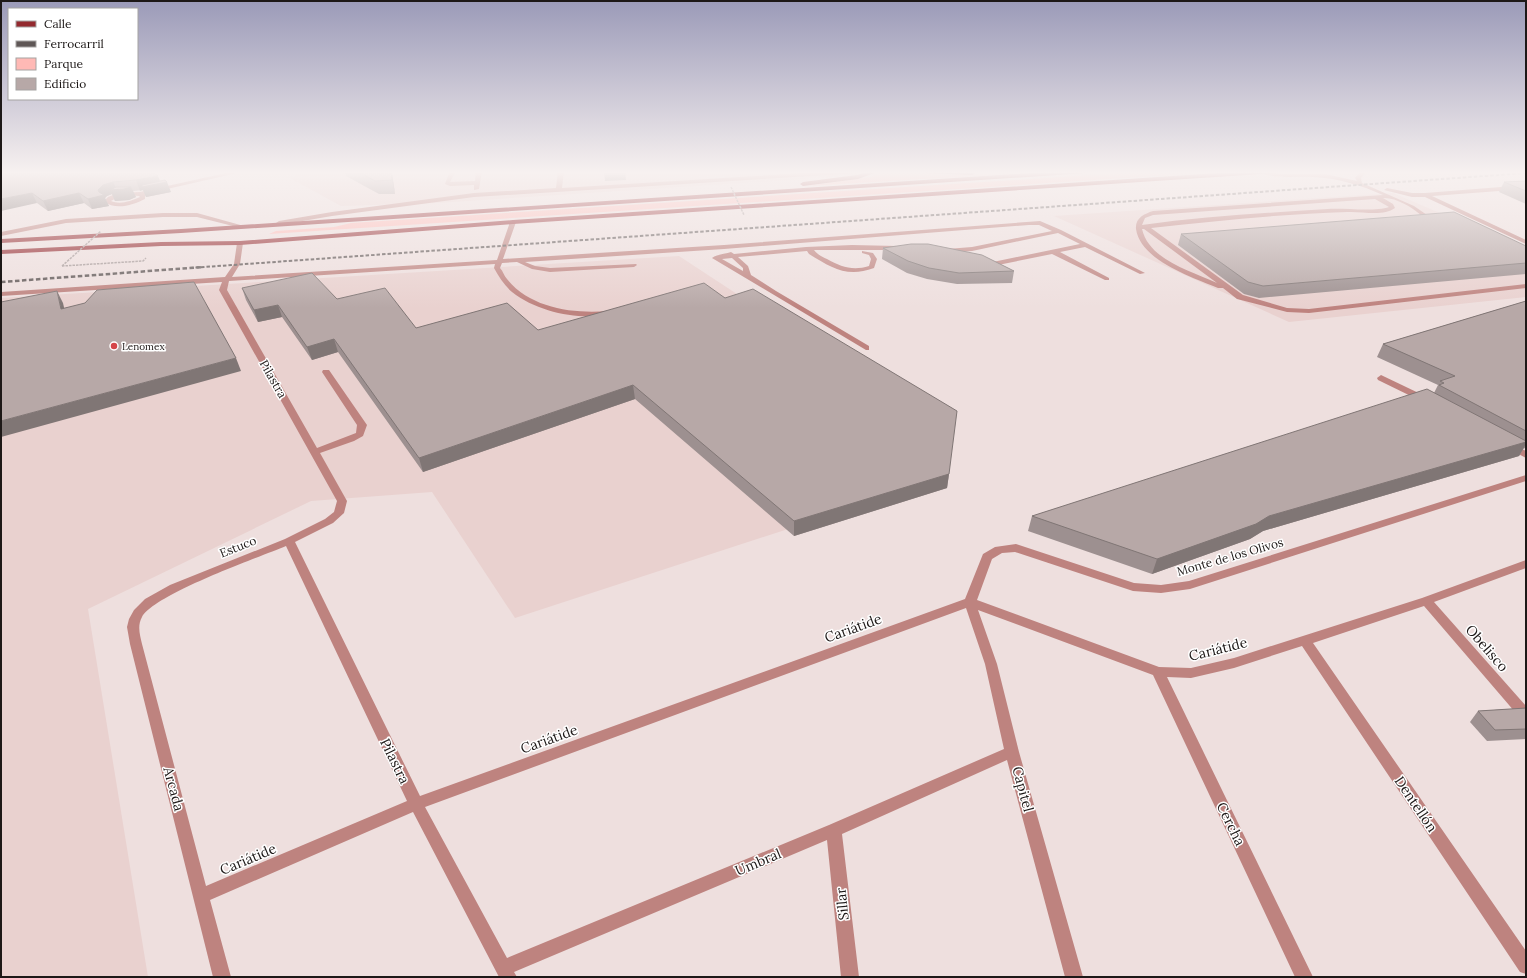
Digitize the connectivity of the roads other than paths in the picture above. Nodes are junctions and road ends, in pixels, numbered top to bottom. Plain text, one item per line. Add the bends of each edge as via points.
1 (106, 217) joint
2 (122, 217) edge
3 (204, 217) edge
4 (316, 217) edge
5 (381, 217) edge
6 (593, 217) edge
7 (1143, 217) edge
8 (1251, 217) edge
9 (1423, 217) edge
10 (1472, 217) edge
11 (1403, 221) edge
12 (513, 222) junction
13 (279, 223) junction
14 (242, 226) junction
15 (1142, 227) junction
16 (1059, 231) junction
17 (1, 234) edge
18 (1, 241) edge
19 (1526, 242) edge
20 (240, 243) junction
21 (198, 244) junction
22 (1086, 245) junction
23 (724, 247) junction
24 (877, 247) junction
25 (698, 249) junction
26 (901, 249) edge
27 (810, 251) junction
28 (1, 252) edge
29 (864, 252) junction
30 (938, 252) edge
31 (1054, 252) junction
32 (735, 257) junction
33 (1, 258) edge
34 (718, 259) junction
35 (518, 261) junction
36 (500, 262) junction
37 (634, 265) dead end
38 (988, 265) edge
39 (1142, 273) dead end
40 (748, 276) junction
41 (1107, 279) dead end
42 (226, 281) junction
43 (1526, 286) edge
44 (1, 294) edge
45 (1240, 297) junction
46 (614, 311) edge
47 (866, 348) dead end
48 (326, 372) dead end
49 (1381, 378) dead end
50 (1431, 403) edge
51 (1499, 440) edge
52 (314, 452) junction
53 (1526, 455) edge
54 (1526, 478) edge
55 (339, 513) joint
56 (289, 541) junction
57 (1526, 564) edge
58 (1426, 601) junction
59 (970, 602) junction
60 (146, 605) joint
61 (1305, 641) junction
62 (1158, 672) junction
63 (1526, 716) edge
64 (1012, 752) junction
65 (416, 804) junction
66 (834, 830) junction
67 (202, 896) junction
68 (1526, 966) edge
69 (506, 972) edge
70 (222, 977) edge
71 (850, 977) edge
72 (1074, 977) edge
73 (1304, 977) edge

1 - 2 street
1 - 17 street via 66,221
3 - 14 street
4 - 13 street
5 - 13 main road
6 - 12 main road
7 - 15 street via 1140,220
8 - 15 street
9 - 11 street
10 - 19 street
12 - 20 main road
12 - 36 street
13 - 14 main road
14 - 18 main road
15 - 45 street
15 - 45 street via 1145,245 1154,254
16 - 22 street
16 - 23 street via 1040,223 1029,223 911,236
16 - 30 street via 972,249
20 - 21 main road
20 - 42 street via 237,264
21 - 28 main road
21 - 33 main road
22 - 31 street
22 - 39 street
23 - 25 street
23 - 32 street
24 - 26 street
24 - 27 street
24 - 29 street
25 - 34 street
25 - 35 street
27 - 29 street
27 - 29 street via 844,270 853,272 872,267 874,259 871,254
27 - 32 street
31 - 38 street
31 - 41 street
32 - 34 street
32 - 40 street via 746,267
34 - 40 street
35 - 36 street
35 - 37 street via 534,268 550,270
36 - 42 street
36 - 46 street via 497,268 505,282 544,307 589,315
40 - 47 street
42 - 44 street
42 - 52 street, Pilastra via 223,290
43 - 45 street via 1309,312 1287,310
48 - 52 street via 362,425 360,434 351,440
49 - 50 street
51 - 53 street
52 - 55 street, Pilastra via 342,501
54 - 59 street, Monte de los Olivos via 1190,585 1176,587 1133,587 1016,548 999,550 987,557
55 - 56 street, Estuco via 329,521
56 - 60 street, Estuco via 174,588
56 - 65 street, Pilastra
57 - 58 street, Cariátide
58 - 61 street, Cariátide
58 - 63 street, Obelisco
59 - 62 street, Cariátide
59 - 64 street, Capitel via 991,664
59 - 65 street, Cariátide
60 - 67 street, Arcada via 137,614 133,624 136,644
61 - 62 street, Cariátide via 1191,673
61 - 68 street, Dentellón
62 - 73 street, Cercha
64 - 66 street, Umbral
64 - 72 street, Capitel
65 - 67 street, Cariátide
65 - 69 street, Pilastra
66 - 69 street, Umbral
66 - 71 street, Sillar
67 - 70 street, Arcada

